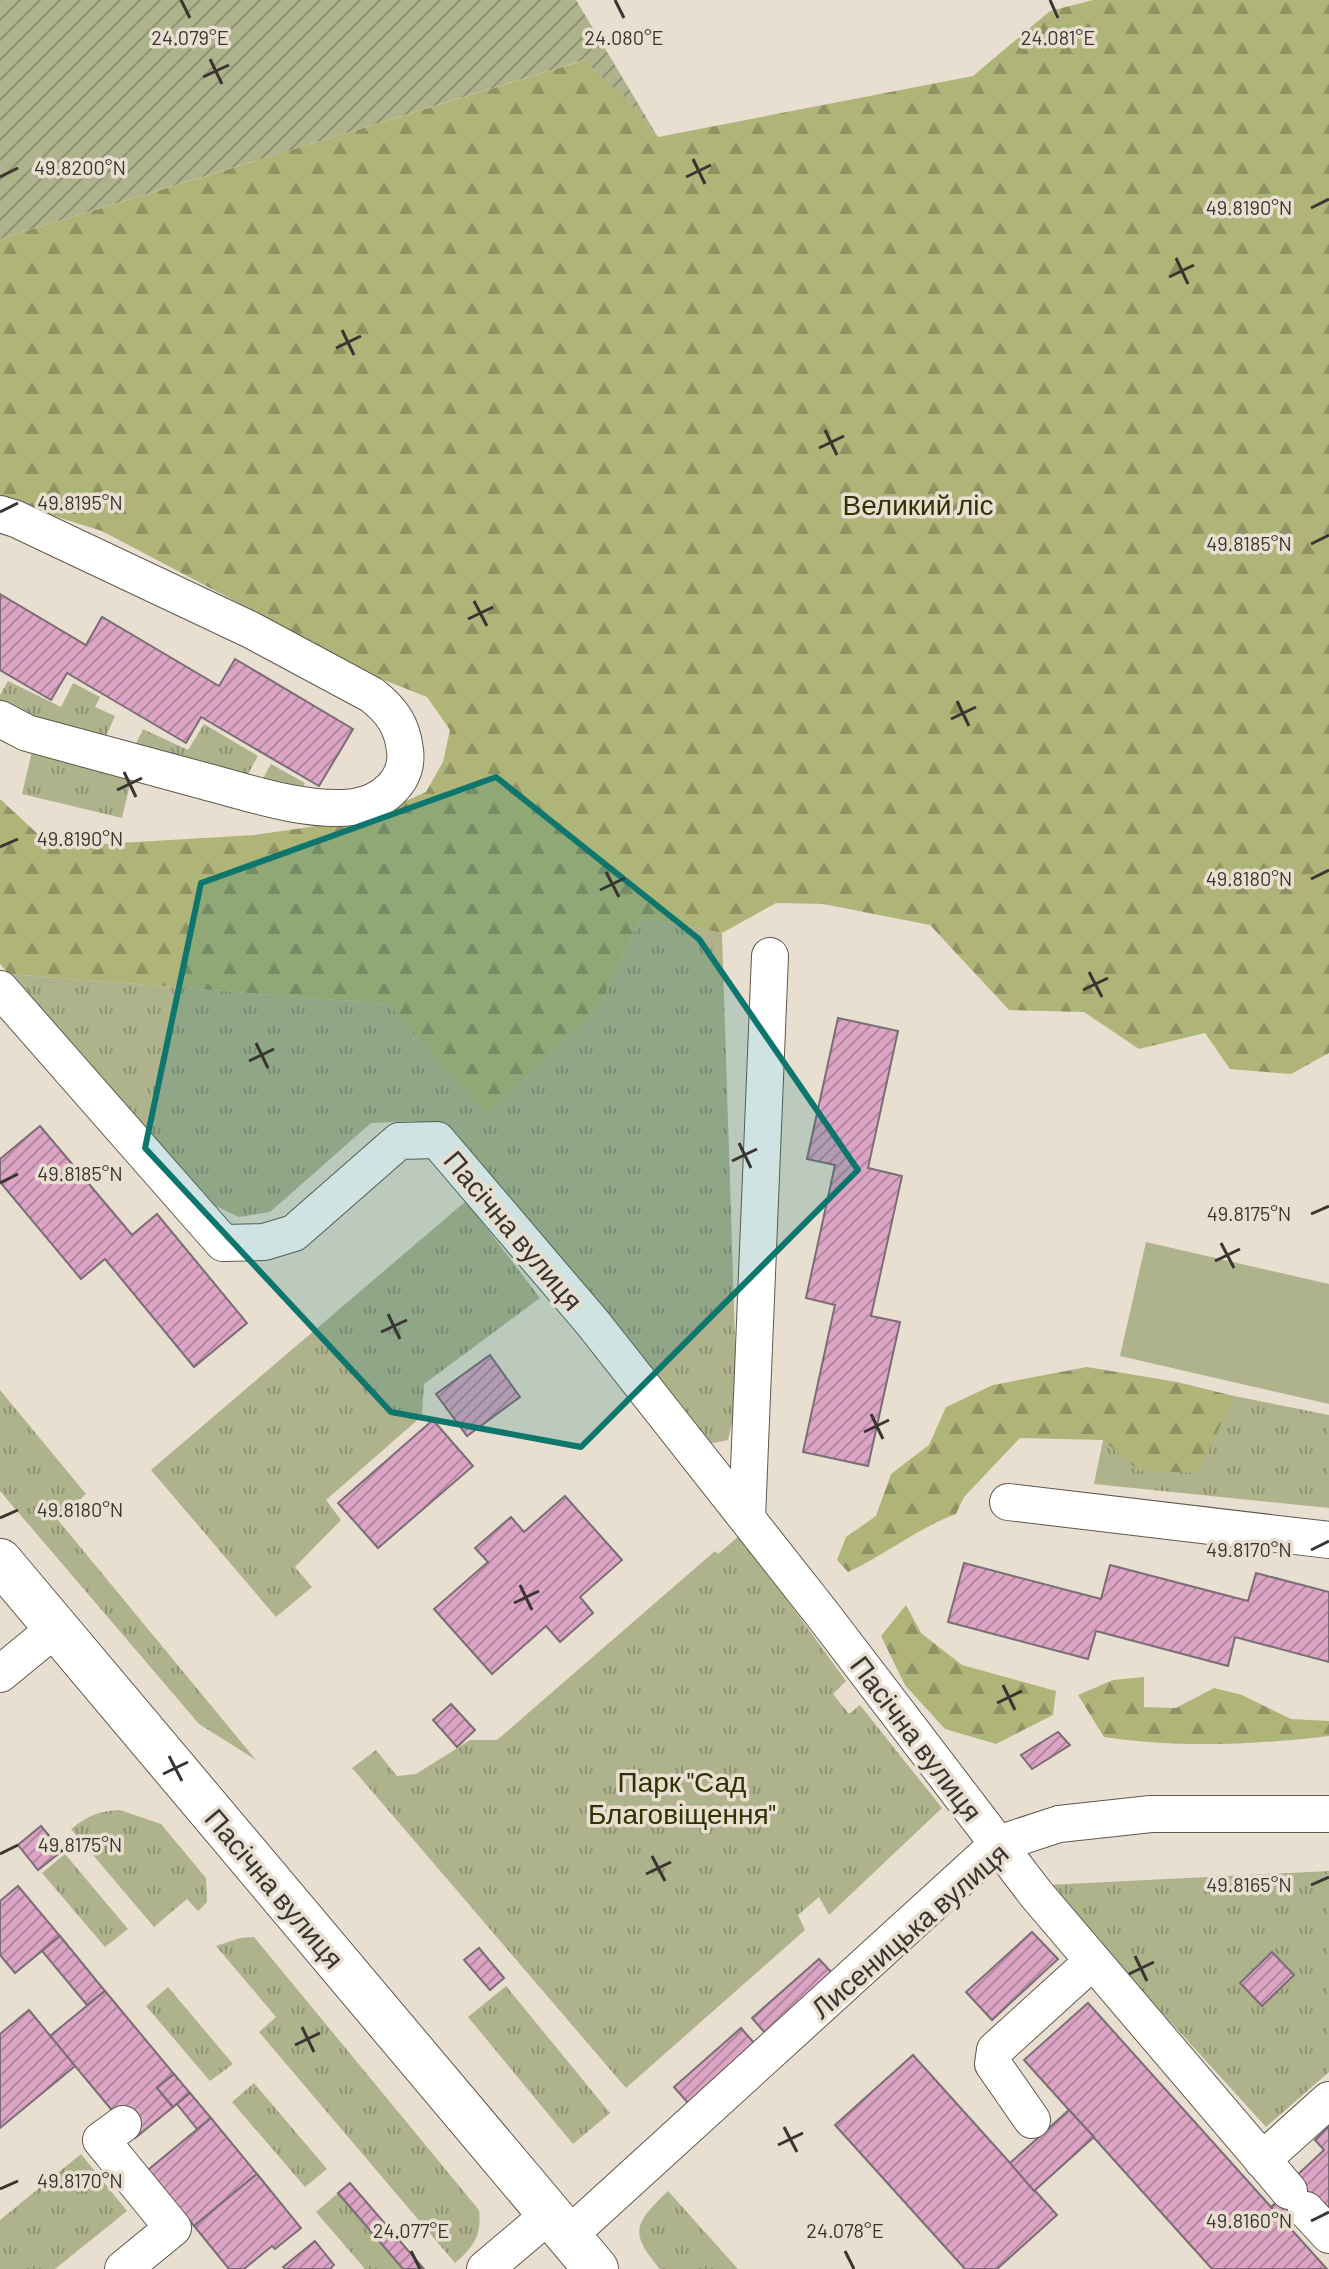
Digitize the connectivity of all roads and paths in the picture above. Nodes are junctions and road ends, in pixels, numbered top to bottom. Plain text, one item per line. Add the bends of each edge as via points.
1 (0, 514) edge
2 (0, 719) edge
3 (770, 956) dead end
4 (0, 989) edge
5 (1008, 1502) dead end
6 (747, 1518) junction
7 (1329, 1540) edge
8 (0, 1561) edge
9 (56, 1628) junction
10 (0, 1674) edge
11 (1329, 1814) edge
12 (998, 1844) junction
13 (1093, 1961) junction
14 (1329, 2100) edge
15 (1032, 2120) dead end
16 (123, 2124) dead end
17 (1262, 2160) junction
18 (1308, 2212) edge
19 (559, 2225) junction
20 (123, 2269) edge
21 (485, 2269) edge
22 (596, 2269) edge

1 - 2 street via 251,630 372,695 403,729 407,759 385,797 354,807 293,805 27,733
3 - 6 street
4 - 6 street, Пасічна вулиця via 223,1243 264,1242 294,1233 399,1141 437,1140 592,1322
5 - 7 street
6 - 12 street, Пасічна вулиця
8 - 9 main road, Пасічна вулиця
9 - 10 street
9 - 19 main road, Пасічна вулиця
11 - 12 street, Лисеницька вулиця via 1151,1814 1059,1824
12 - 13 street, Пасічна вулиця
12 - 19 street, Лисеницька вулиця
13 - 15 street via 995,2050 993,2064
13 - 17 street, Пасічна вулиця
14 - 17 street
16 - 20 street via 101,2140 173,2228
17 - 18 street, Пасічна вулиця
19 - 21 street
19 - 22 main road, Пасічна вулиця

